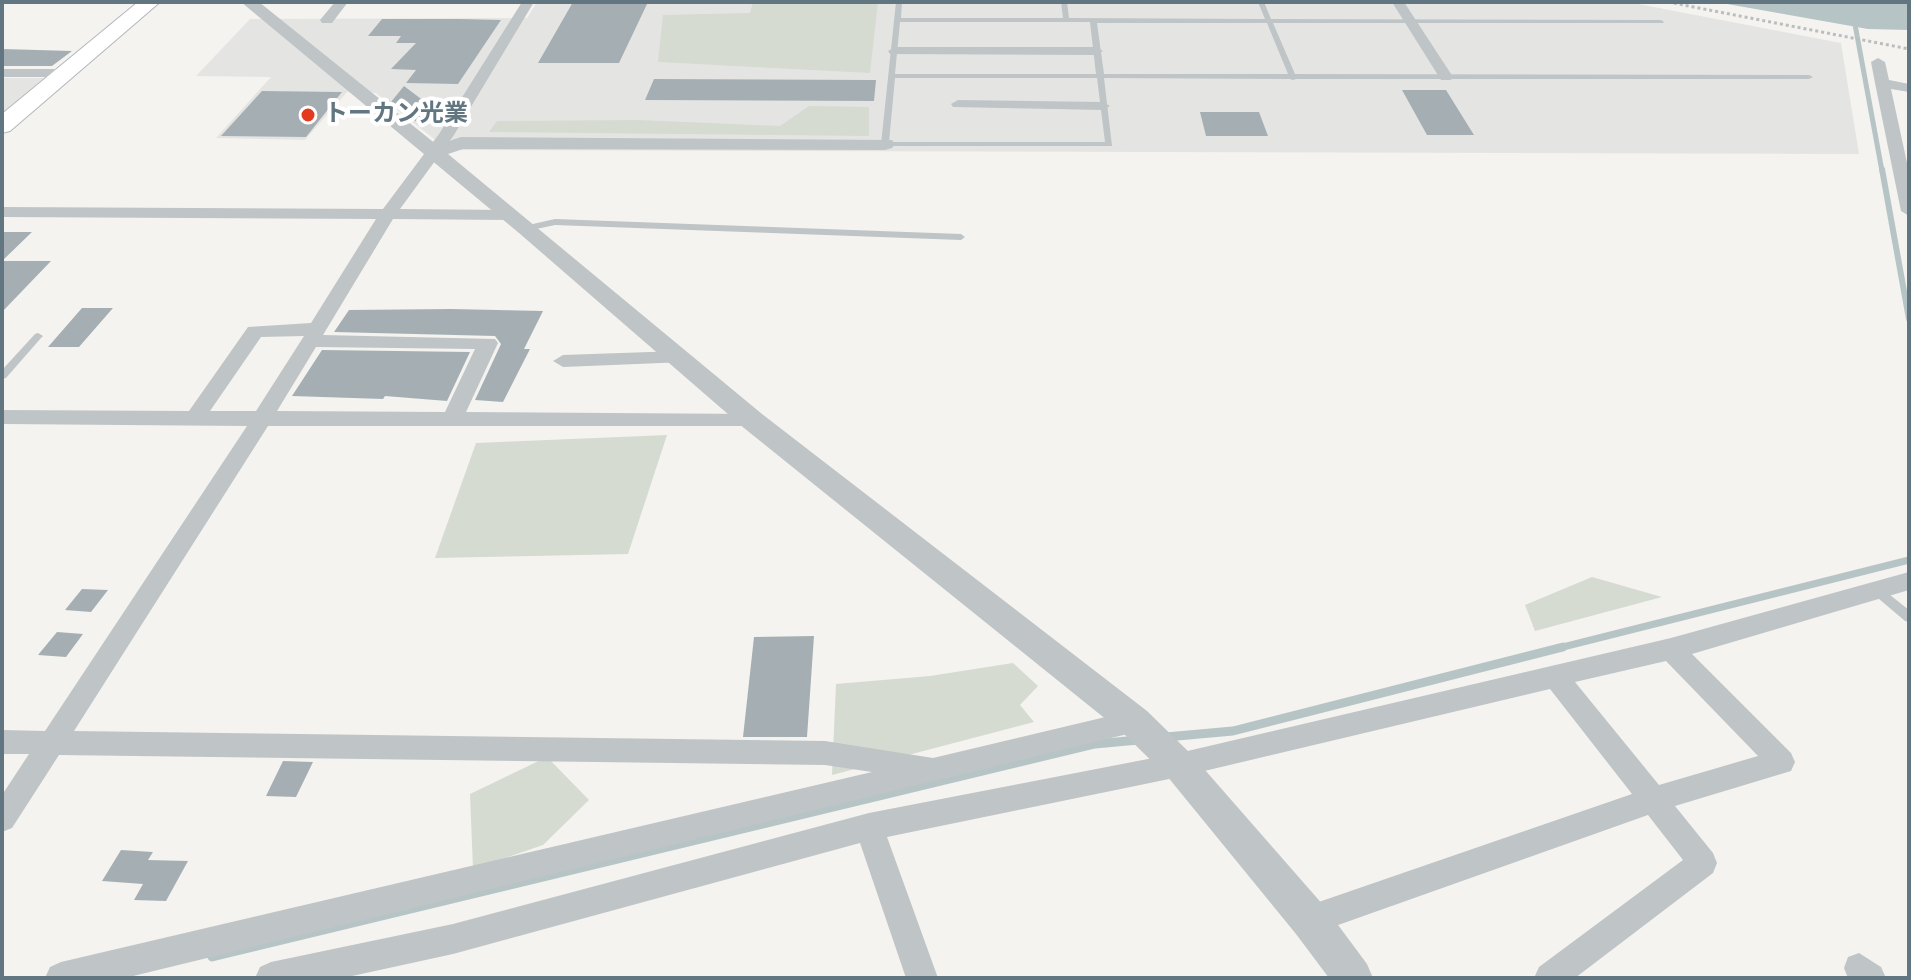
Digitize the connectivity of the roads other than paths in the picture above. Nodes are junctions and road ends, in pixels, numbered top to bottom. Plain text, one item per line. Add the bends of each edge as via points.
1 (150, 2) edge
2 (249, 2) edge
3 (342, 2) edge
4 (528, 2) edge
5 (899, 2) edge
6 (1064, 2) edge
7 (1261, 2) edge
8 (1398, 2) edge
9 (327, 20) dead end
10 (898, 20) junction
11 (1066, 20) junction
12 (1093, 20) junction
13 (1269, 21) junction
14 (1410, 22) junction
15 (1661, 22) dead end
16 (895, 51) junction
17 (1096, 51) junction
18 (1878, 62) dead end
19 (2, 73) edge
20 (64, 73) junction
21 (892, 76) junction
22 (1098, 77) junction
23 (1446, 77) junction
24 (1809, 77) dead end
25 (1293, 78) junction
26 (1882, 83) junction
27 (1909, 88) edge
28 (958, 104) dead end
29 (1103, 106) junction
30 (1890, 121) junction
31 (1909, 125) edge
32 (2, 126) edge
33 (885, 144) junction
34 (432, 153) junction
35 (1905, 171) edge
36 (1907, 194) edge
37 (1909, 211) edge
38 (2, 212) edge
39 (388, 214) junction
40 (518, 222) junction
41 (961, 237) dead end
42 (315, 335) junction
43 (38, 336) dead end
44 (679, 357) junction
45 (563, 361) dead end
46 (2, 376) edge
47 (2, 417) edge
48 (194, 419) junction
49 (262, 419) junction
50 (452, 420) junction
51 (753, 421) junction
52 (1909, 581) edge
53 (1876, 590) junction
54 (1909, 617) edge
55 (1671, 649) junction
56 (1554, 675) junction
57 (1135, 722) junction
58 (2, 742) edge
59 (50, 743) junction
60 (1179, 765) junction
61 (940, 769) junction
62 (1653, 800) junction
63 (2, 819) edge
64 (869, 827) junction
65 (1310, 920) junction
66 (61, 978) edge
67 (271, 978) edge
68 (922, 978) edge
69 (1353, 978) edge
70 (1550, 978) edge

1 - 20 main road
2 - 34 street
3 - 9 street
4 - 34 street
5 - 10 lane
6 - 11 lane
7 - 13 lane
8 - 14 street
10 - 11 lane
10 - 16 lane
11 - 12 lane
12 - 13 lane
12 - 17 lane
13 - 14 lane
13 - 25 lane
14 - 15 lane
14 - 23 street
16 - 17 street
16 - 21 lane
17 - 22 lane
18 - 26 street
19 - 20 street
20 - 32 main road
21 - 22 lane
21 - 33 lane
22 - 25 lane
22 - 29 lane
23 - 24 lane
23 - 25 lane
26 - 27 street
26 - 30 street
28 - 29 street
29 - 33 lane via 1109,144
30 - 31 street
30 - 35 street
33 - 34 street via 461,143
34 - 39 street
34 - 40 street
35 - 36 street
36 - 37 street
38 - 39 street
39 - 40 street
39 - 42 street
40 - 41 lane
40 - 44 street
42 - 48 street via 255,331
42 - 49 street
42 - 50 street via 488,343
43 - 46 lane
44 - 45 street
44 - 51 street
47 - 48 street
48 - 49 street
49 - 50 street
49 - 59 street
50 - 51 street
51 - 57 street
52 - 53 street
53 - 54 lane
53 - 55 street
55 - 56 street
55 - 62 street via 1781,762
56 - 60 street
56 - 62 street
57 - 60 street
57 - 61 street
58 - 59 street
59 - 61 street via 825,753
59 - 63 street
60 - 64 street
60 - 65 street
61 - 66 street
62 - 65 street
62 - 70 street via 1703,863
64 - 67 street via 453,939
64 - 68 street
65 - 69 street

